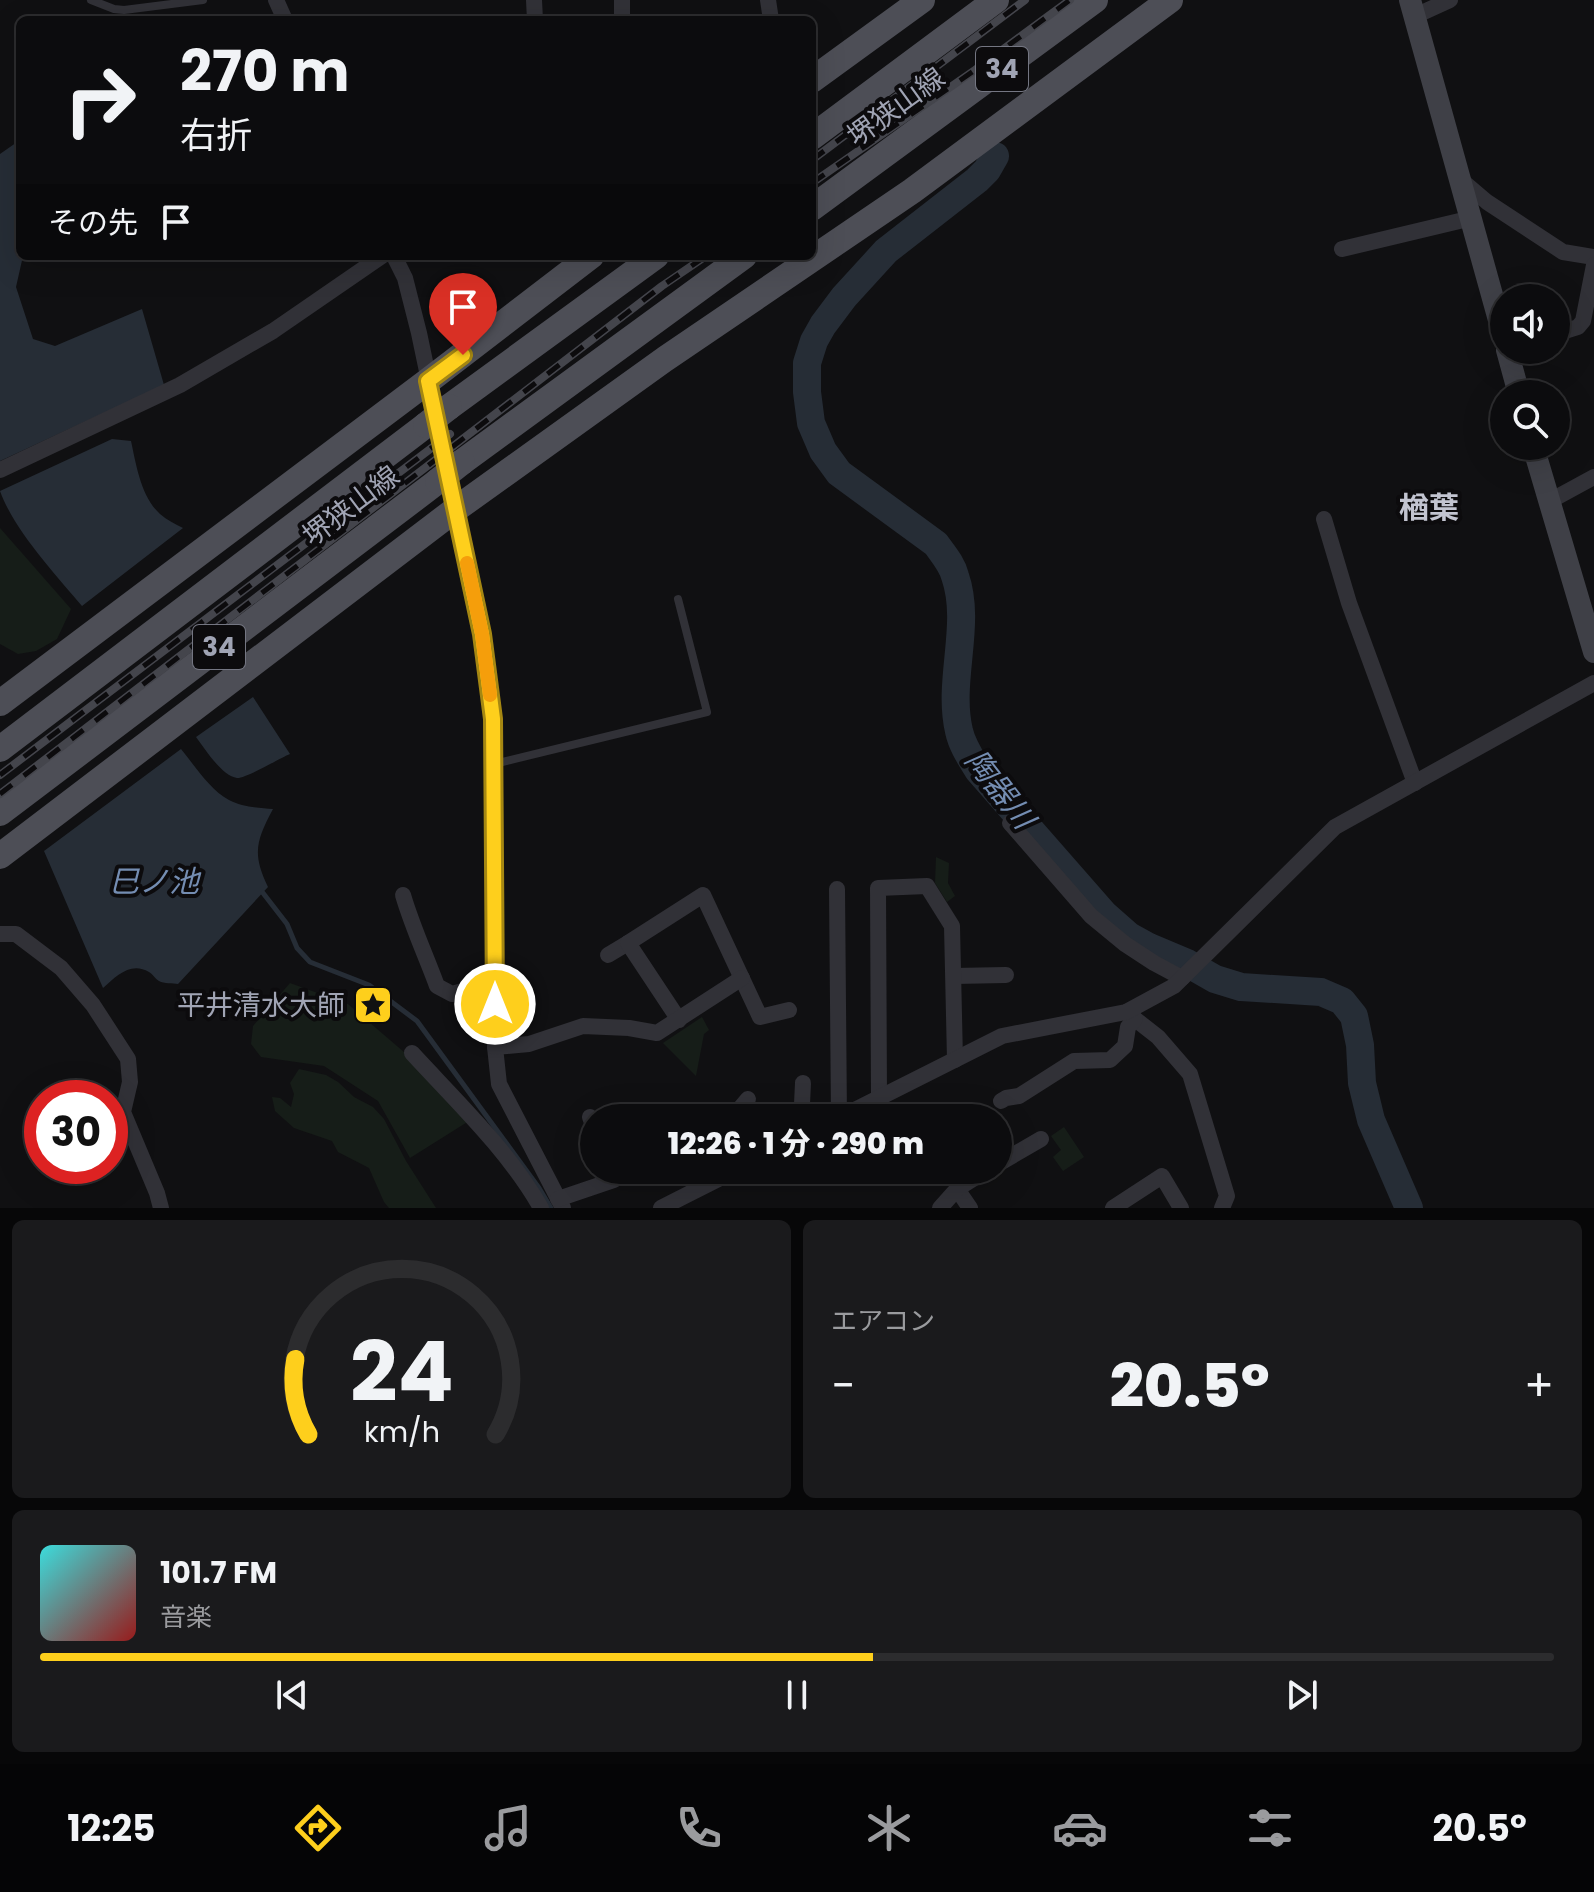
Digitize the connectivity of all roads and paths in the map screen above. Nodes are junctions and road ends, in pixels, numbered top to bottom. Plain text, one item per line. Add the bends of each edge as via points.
1 (91, 0) edge
2 (203, 0) edge
3 (996, 0) edge
4 (1095, 0) edge
5 (1170, 0) edge
6 (1450, 0) edge
7 (913, 3) edge
8 (1412, 8) edge
9 (816, 77) edge
10 (816, 134) edge
11 (1460, 179) junction
12 (816, 205) edge
13 (1472, 218) junction
14 (1342, 249) dead end
15 (816, 256) edge
16 (1594, 257) edge
17 (376, 260) edge
18 (396, 260) edge
19 (651, 260) edge
20 (739, 260) edge
21 (811, 260) edge
22 (580, 261) edge
23 (1594, 265) edge
24 (1490, 286) edge
25 (1588, 327) edge
26 (428, 381) junction
27 (1537, 460) edge
28 (0, 470) edge
29 (1594, 477) edge
30 (1548, 502) junction
31 (456, 509) junction
32 (1324, 519) dead end
33 (678, 599) dead end
34 (1594, 652) edge
35 (1594, 683) edge
36 (0, 703) edge
37 (0, 749) edge
38 (493, 765) junction
39 (1415, 783) junction
40 (0, 813) edge
41 (1010, 823) dead end
42 (0, 856) edge
43 (837, 889) dead end
44 (403, 895) dead end
45 (0, 934) edge
46 (628, 943) junction
47 (608, 955) dead end
48 (1006, 975) dead end
49 (954, 976) junction
50 (1183, 976) junction
51 (742, 978) junction
52 (495, 982) junction
53 (789, 1010) dead end
54 (1130, 1016) junction
55 (679, 1020) junction
56 (495, 1047) junction
57 (412, 1053) dead end
58 (955, 1060) junction
59 (803, 1083) dead end
60 (879, 1096) junction
61 (748, 1099) dead end
62 (1001, 1101) dead end
63 (744, 1104) edge
64 (802, 1104) edge
65 (839, 1104) edge
66 (864, 1104) edge
67 (1041, 1139) dead end
68 (1012, 1156) edge
69 (605, 1184) edge
70 (702, 1184) edge
71 (965, 1184) edge
72 (957, 1189) junction
73 (560, 1203) edge
74 (161, 1208) edge
75 (541, 1208) edge
76 (661, 1208) edge
77 (940, 1208) edge
78 (970, 1208) edge
79 (1113, 1208) edge
80 (1181, 1208) edge
81 (1222, 1208) edge

1 - 2 lane via 124,10
3 - 10 main road, 堺狭山線 / 34
4 - 12 main road, 堺狭山線 / 34
5 - 15 main road
6 - 8 street
7 - 9 main road
8 - 11 street
11 - 13 street
11 - 16 street via 1563,252
13 - 14 street
13 - 24 street
17 - 28 street via 273,331 180,385
18 - 26 street via 416,319
19 - 37 main road, 堺狭山線 / 34, bridge
20 - 40 main road, 堺狭山線 / 34, bridge via 462,462
21 - 31 main road
22 - 26 main road
23 - 25 street
26 - 31 street
26 - 36 main road
27 - 30 street
29 - 30 street
30 - 34 street
31 - 38 street via 482,634
31 - 42 main road
32 - 39 street
33 - 38 lane via 707,712
35 - 39 street
38 - 52 street
39 - 50 street via 1335,827
41 - 50 street via 1091,916 1154,963
43 - 65 street
44 - 52 street via 437,986 452,994
45 - 74 street via 16,934 61,968 128,1059 130,1082 123,1112
46 - 47 street
46 - 51 street via 703,895
46 - 55 street
48 - 49 street
49 - 58 street
49 - 60 street via 952,926 927,886 878,888
50 - 54 street
51 - 53 street via 760,1017
51 - 55 street
52 - 56 street
54 - 58 street via 1002,1036
54 - 62 street via 1125,1046 1110,1060 1074,1061 1019,1096
54 - 81 street via 1158,1037 1190,1074 1227,1196
55 - 56 street via 657,1033 583,1026 529,1044
56 - 73 street via 499,1084
57 - 75 street via 492,1140
58 - 60 street
59 - 64 street
60 - 66 street
61 - 63 street
67 - 68 street
69 - 73 street
70 - 76 street
71 - 72 street
72 - 77 street
72 - 78 street
79 - 80 street via 1162,1176

